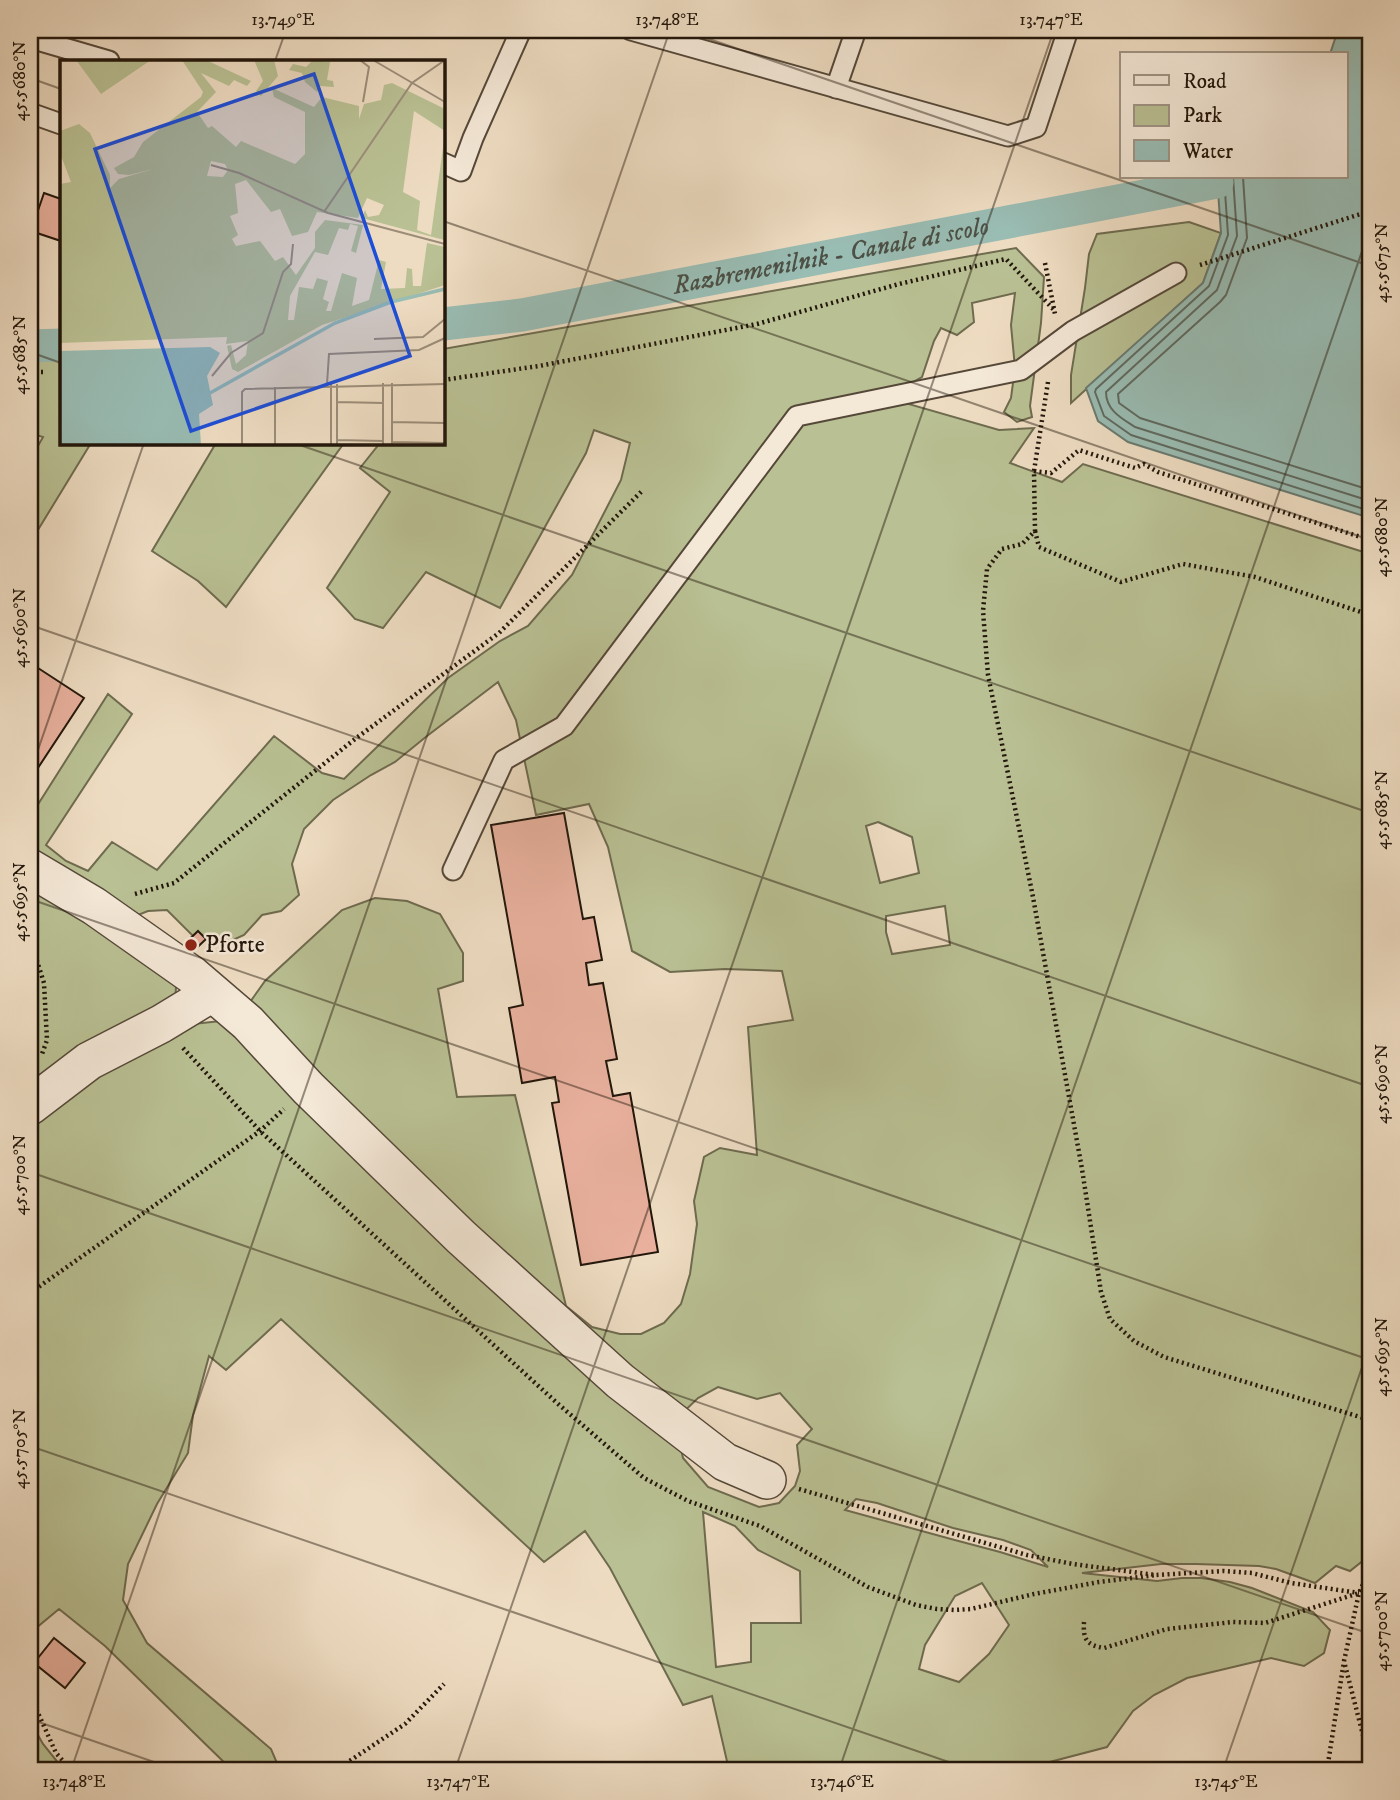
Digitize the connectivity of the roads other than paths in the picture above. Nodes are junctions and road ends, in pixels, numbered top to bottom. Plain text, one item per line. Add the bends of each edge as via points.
1 (521, 30) edge
2 (631, 30) edge
3 (856, 30) edge
4 (1068, 30) edge
5 (30, 38) edge
6 (106, 60) edge
7 (836, 88) junction
8 (30, 113) edge
9 (60, 124) edge
10 (444, 163) edge
11 (1176, 273) road end
12 (30, 868) edge
13 (453, 870) dead end
14 (212, 993) junction
15 (30, 1106) edge
16 (767, 1480) road end

1 - 10 lane via 461,171
2 - 7 lane
3 - 7 lane
4 - 7 lane via 1037,127 1008,136
5 - 6 lane
8 - 9 lane
11 - 13 lane via 1073,331 1021,370 797,416 564,726 504,760
12 - 14 street via 93,906
14 - 15 street via 89,1061
14 - 16 street via 248,1023 461,1237 620,1381 725,1462

